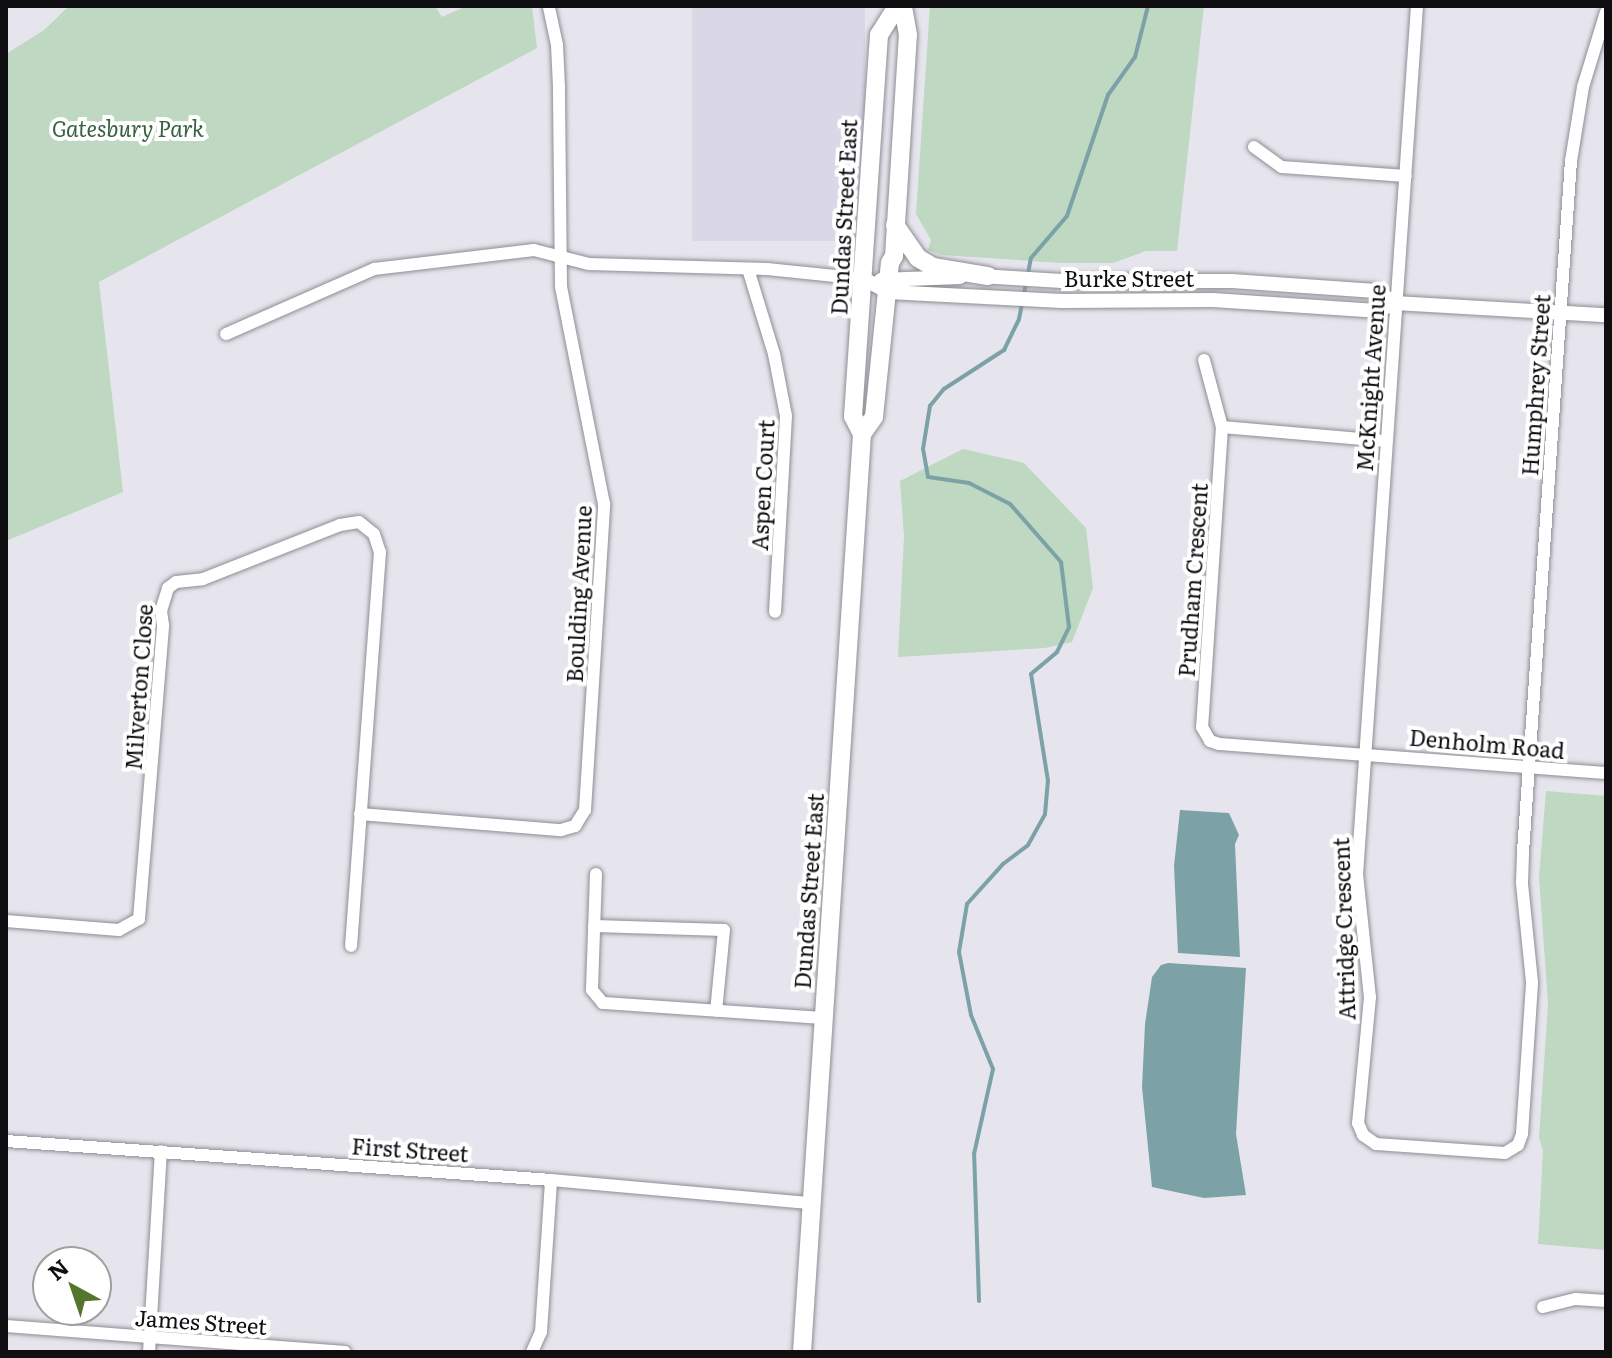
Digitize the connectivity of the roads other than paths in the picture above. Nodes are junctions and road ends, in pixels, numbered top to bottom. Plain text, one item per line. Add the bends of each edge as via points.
1 (549, 6) edge
2 (900, 6) edge
3 (1417, 6) edge
4 (1606, 12) edge
5 (1254, 147) dead end
6 (1406, 176) junction
7 (895, 225) junction
8 (560, 256) junction
9 (748, 269) junction
10 (988, 276) junction
11 (856, 278) junction
12 (888, 286) junction
13 (1395, 303) junction
14 (1560, 313) junction
15 (1606, 315) edge
16 (226, 334) dead end
17 (1204, 360) dead end
18 (1222, 427) junction
19 (862, 434) junction
20 (1386, 441) junction
21 (775, 612) dead end
22 (1364, 754) junction
23 (1529, 765) junction
24 (1606, 773) edge
25 (360, 814) junction
26 (596, 874) dead end
27 (6, 921) edge
28 (594, 926) junction
29 (351, 946) dead end
30 (716, 1011) junction
31 (823, 1018) junction
32 (6, 1141) edge
33 (161, 1151) junction
34 (551, 1180) junction
35 (811, 1203) junction
36 (1606, 1301) edge
37 (1543, 1307) dead end
38 (6, 1326) edge
39 (150, 1337) junction
40 (149, 1352) edge
41 (345, 1352) edge
42 (532, 1352) edge
43 (802, 1352) edge

1 - 8 street, Boulding Avenue via 559,73
2 - 7 main road, Dundas Street East via 908,35
2 - 11 main road, Dundas Street East via 879,35
3 - 6 street, McKnight Avenue
4 - 14 street, Humphrey Street via 1589,62 1574,139
5 - 6 street via 1282,167
6 - 13 street, McKnight Avenue
7 - 10 main road via 918,258 933,267
7 - 12 main road, Dundas Street East
8 - 9 street, Burke Street via 589,264
8 - 16 street, Burke Street via 534,250 374,269
8 - 25 street, Boulding Avenue via 567,322 604,504 585,810 575,826 561,830
9 - 11 street, Burke Street
9 - 21 street, Aspen Court via 786,416
10 - 12 street, Burke Street
10 - 13 street, Burke Street via 1221,280 1376,291
11 - 12 street, Burke Street
11 - 19 main road, Dundas Street East via 853,416
12 - 13 street, Burke Street via 1062,301 1213,300 1377,311
12 - 19 main road, Dundas Street East via 874,417
13 - 14 street, Burke Street
13 - 20 street, McKnight Avenue
14 - 15 street, Burke Street
14 - 23 street, Humphrey Street
17 - 18 street
18 - 20 street
18 - 22 street, Prudham Crescent via 1204,734 1219,744
19 - 31 main road, Dundas Street East
20 - 22 street, McKnight Avenue
22 - 23 street, Denholm Road
22 - 23 street, Attridge Crescent via 1357,874 1370,997 1358,1123 1363,1135 1376,1144 1505,1153 1520,1140 1532,982 1522,883
23 - 24 street, Denholm Road
25 - 27 street, Milverton Close via 380,552 368,526 351,522 168,588 161,611 142,909 135,924 119,930
25 - 29 street
26 - 28 street
28 - 30 street via 592,990 603,1003
28 - 30 street via 724,930
30 - 31 street
31 - 35 main road, Dundas Street East
32 - 33 street, First Street
33 - 34 street, First Street
33 - 39 street
34 - 35 street, First Street
34 - 42 street via 541,1332
35 - 43 main road, Dundas Street East
36 - 37 street via 1576,1299
38 - 39 street, James Street
39 - 40 street
39 - 41 street, James Street

